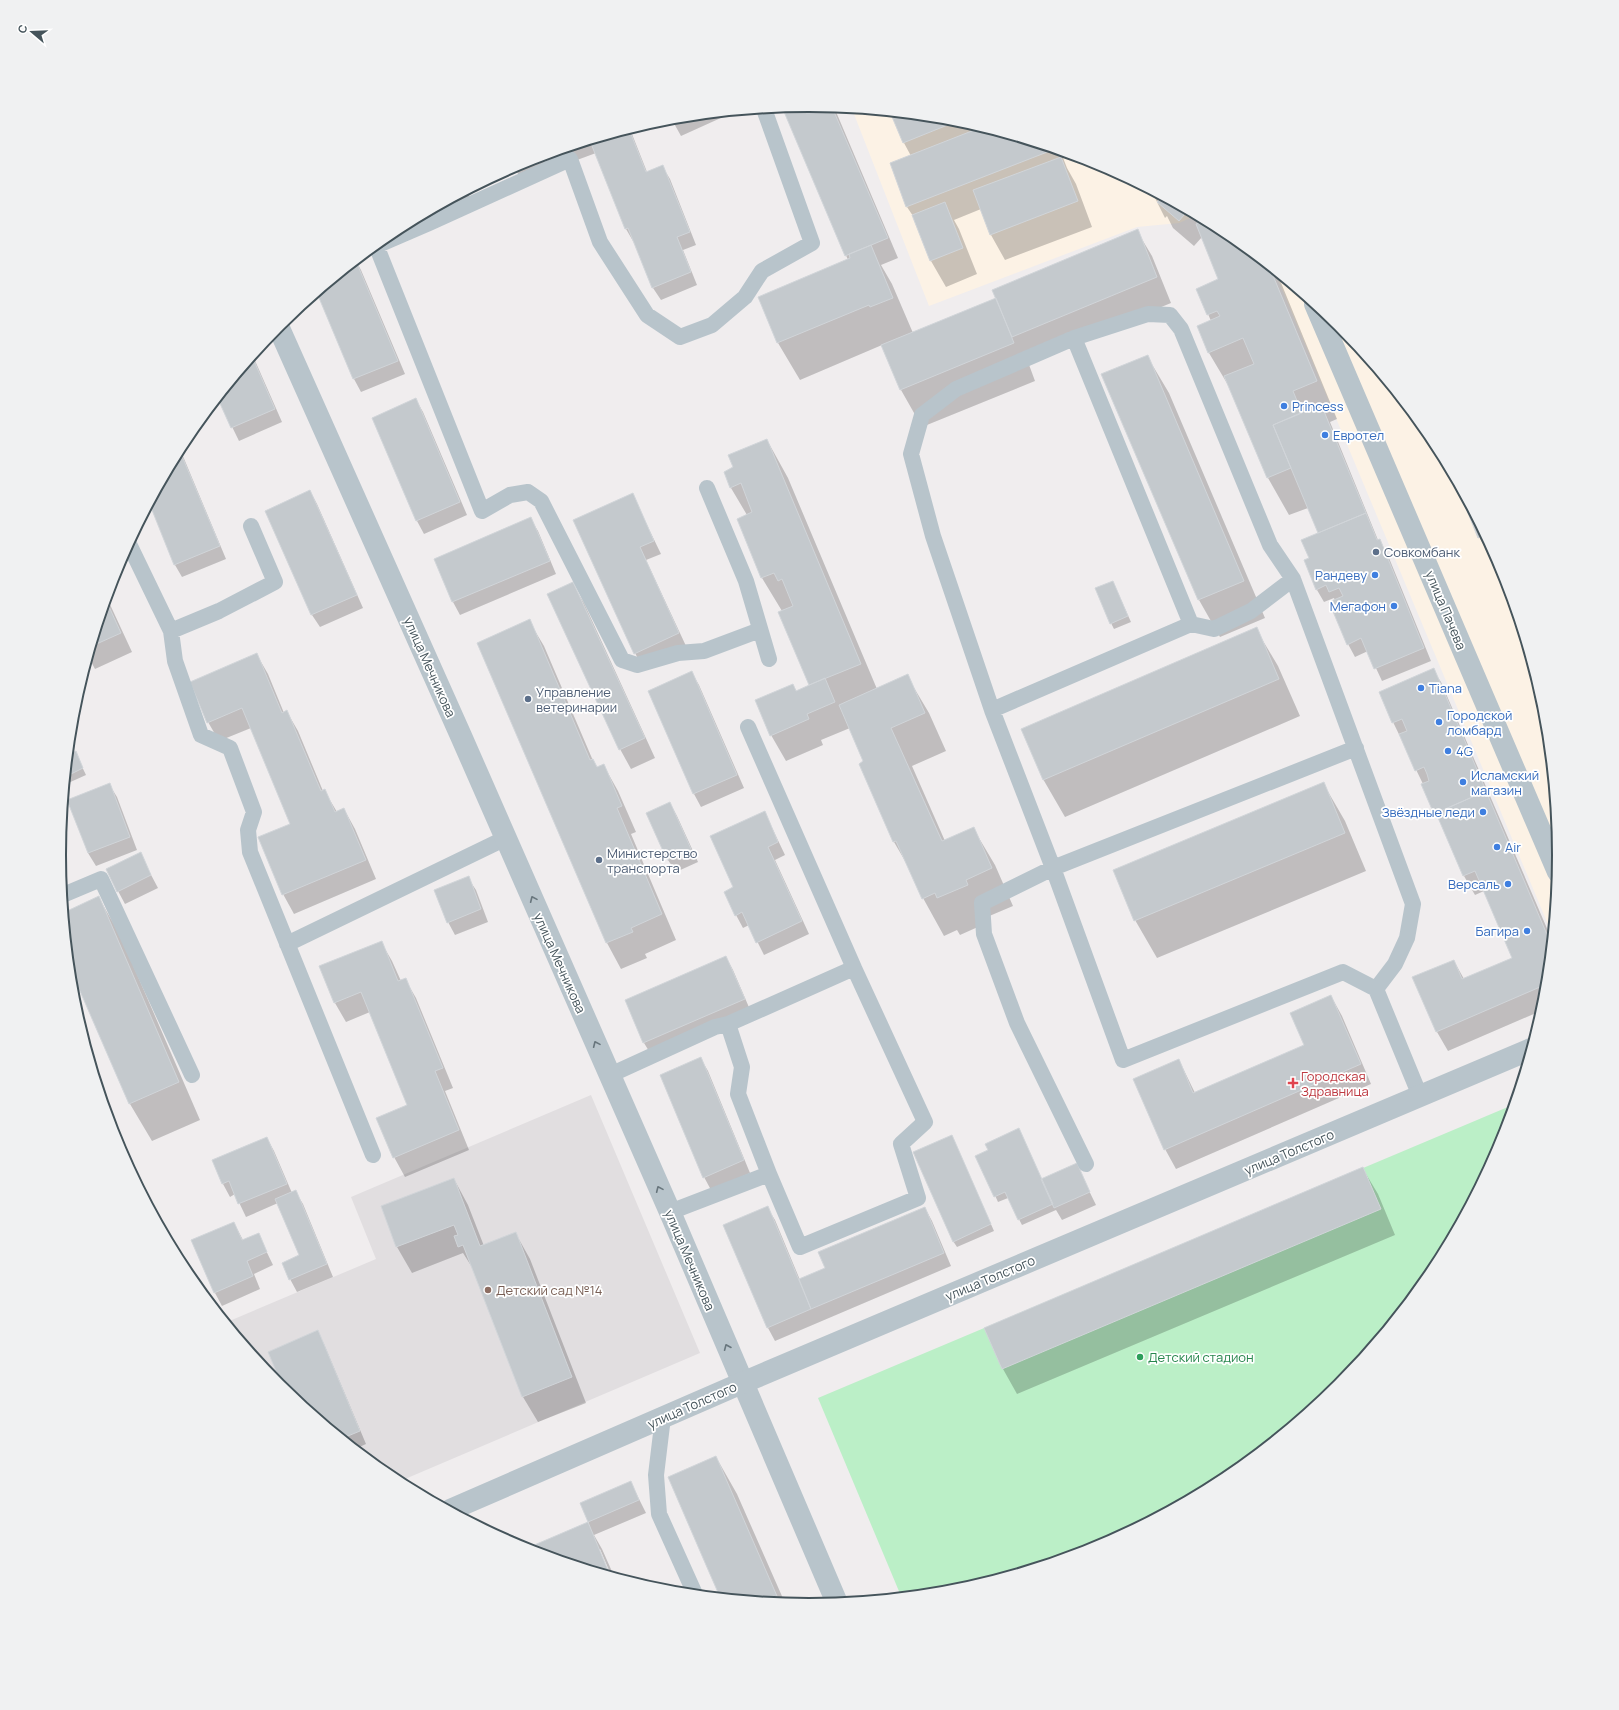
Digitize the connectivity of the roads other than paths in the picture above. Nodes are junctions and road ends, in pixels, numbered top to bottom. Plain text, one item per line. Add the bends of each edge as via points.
1 (765, 113) edge
2 (425, 219) edge
3 (378, 250) edge
4 (1321, 316) edge
5 (281, 332) edge
6 (1074, 338) junction
7 (707, 488) dead end
8 (251, 526) dead end
9 (132, 550) edge
10 (1293, 579) junction
11 (1191, 624) junction
12 (760, 630) junction
13 (171, 631) junction
14 (769, 660) dead end
15 (992, 710) junction
16 (748, 727) dead end
17 (1356, 748) junction
18 (506, 838) junction
19 (1553, 860) edge
20 (1053, 868) junction
21 (68, 893) edge
22 (287, 944) junction
23 (854, 968) junction
24 (1376, 989) junction
25 (728, 1024) junction
26 (1527, 1050) edge
27 (192, 1075) dead end
28 (610, 1076) junction
29 (1420, 1096) junction
30 (373, 1155) dead end
31 (1086, 1164) dead end
32 (769, 1174) junction
33 (670, 1212) junction
34 (742, 1383) junction
35 (663, 1417) junction
36 (455, 1508) edge
37 (693, 1589) edge
38 (835, 1597) edge

1 - 2 lane via 812,243 762,271 745,296 712,325 680,337 647,315 600,242 570,159
3 - 12 lane via 482,511 516,494 528,492 541,501 622,660 637,665 678,653 704,651
4 - 19 street, улица Пачева
5 - 18 street, улица Мечникова
6 - 10 lane via 1148,314 1170,315 1181,329 1270,545
6 - 11 lane
6 - 15 lane via 956,389 922,415 911,454 933,536
7 - 12 lane via 746,581
8 - 13 lane via 275,582 219,611
9 - 13 lane
10 - 11 lane via 1251,611 1214,629
10 - 17 lane
11 - 15 lane
12 - 14 lane
13 - 22 lane via 175,661 201,735 230,748 254,812 248,830 250,852
15 - 20 lane
16 - 23 lane
17 - 20 lane
17 - 24 lane via 1413,904 1407,938 1395,964
18 - 22 lane
28 -> 18 street, улица Мечникова
20 - 24 lane via 1123,1060 1343,972
20 - 31 lane via 982,903 984,934 1017,1023
21 - 27 lane via 101,879
22 - 30 lane
23 - 25 lane
23 - 32 lane via 925,1122 901,1144 918,1198 800,1247
24 - 29 lane
25 - 28 lane via 715,1027
25 - 32 lane via 742,1067 738,1094
26 - 29 street, улица Толстого
33 -> 28 street, улица Мечникова
29 - 34 street, улица Толстого
32 - 33 lane
34 -> 33 street, улица Мечникова
34 - 35 street, улица Толстого
34 - 38 street, улица Мечникова
35 - 36 street, улица Толстого
35 - 37 lane via 656,1475 659,1514

